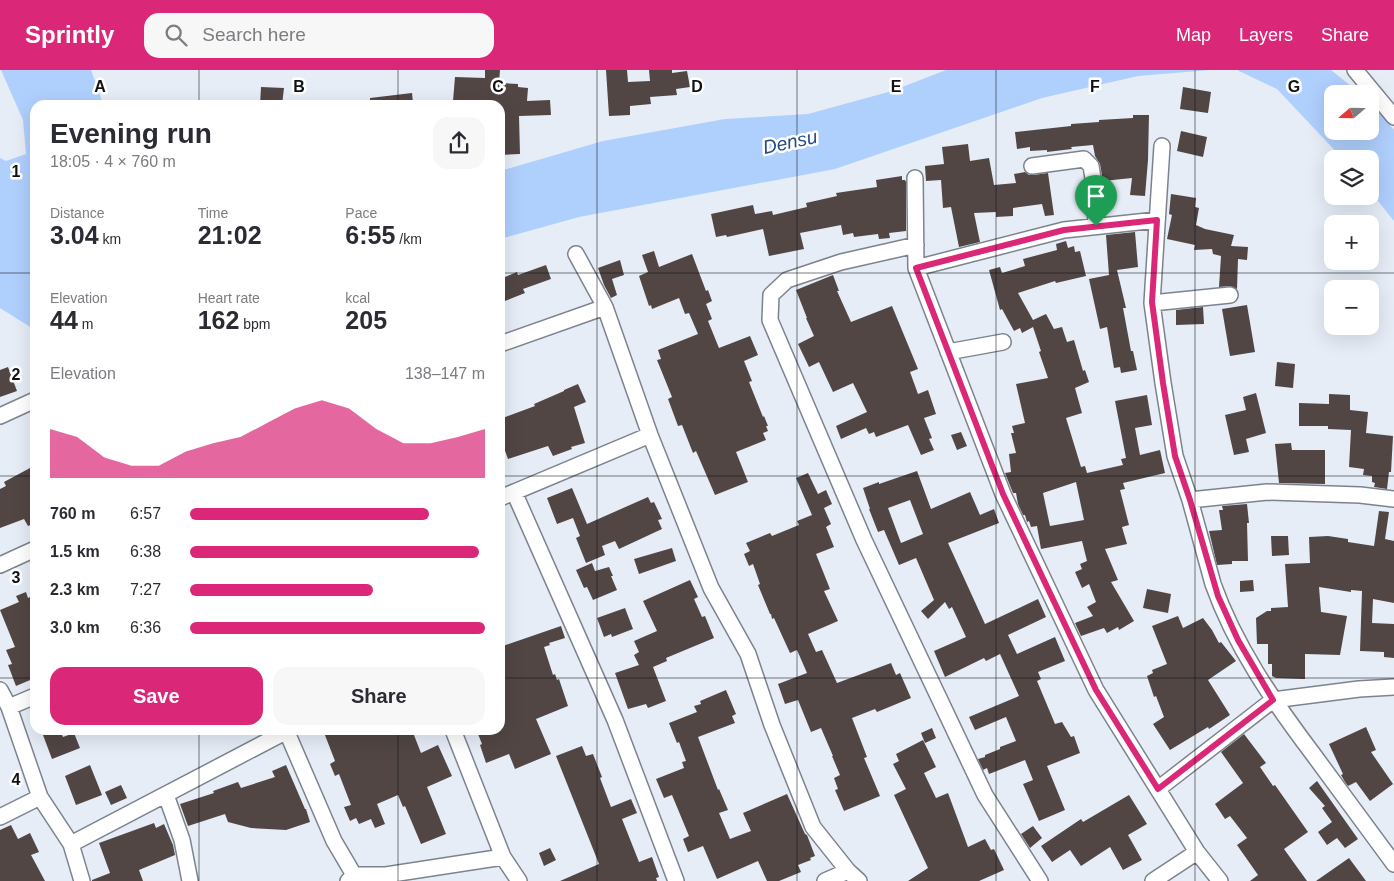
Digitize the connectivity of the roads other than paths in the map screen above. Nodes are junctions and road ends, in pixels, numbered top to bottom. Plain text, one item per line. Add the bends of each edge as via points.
1 (1355, 70) edge
2 (1394, 116) edge
3 (1162, 146) dead end
4 (1032, 166) dead end
5 (915, 178) dead end
6 (1157, 220) junction
7 (1096, 226) junction
8 (916, 245) junction
9 (576, 254) dead end
10 (916, 268) junction
11 (1230, 295) dead end
12 (1152, 302) junction
13 (605, 307) junction
14 (505, 342) edge
15 (1002, 342) dead end
16 (948, 352) junction
17 (30, 402) edge
18 (0, 416) edge
19 (650, 436) junction
20 (514, 492) junction
21 (505, 496) edge
22 (1394, 499) edge
23 (1190, 500) junction
24 (30, 551) edge
25 (0, 565) edge
26 (1394, 687) edge
27 (0, 690) edge
28 (30, 698) edge
29 (1273, 700) junction
30 (9, 707) junction
31 (279, 735) edge
32 (289, 735) edge
33 (455, 735) edge
34 (1158, 789) junction
35 (166, 795) junction
36 (40, 797) junction
37 (0, 817) edge
38 (71, 844) junction
39 (1197, 852) junction
40 (503, 857) junction
41 (1394, 864) edge
42 (853, 876) edge
43 (351, 878) edge
44 (82, 881) edge
45 (190, 881) edge
46 (519, 881) edge
47 (676, 881) edge
48 (825, 881) edge
49 (1040, 881) edge
50 (1153, 881) edge
51 (1220, 881) edge

1 - 2 street
3 - 6 street
4 - 7 street via 1084,159 1091,166 1094,182
5 - 8 street
6 - 7 street
6 - 12 street
7 - 10 street via 1064,230
8 - 10 street
8 - 49 street via 841,262 787,280 771,295 770,320 864,540 985,795
9 - 13 street
10 - 16 street
11 - 12 street
12 - 23 street via 1175,456
13 - 14 street
13 - 19 street
15 - 16 street
16 - 34 street via 1003,494 1058,612 1096,690
17 - 18 street
19 - 20 street
19 - 42 street via 711,588 748,654 772,725 813,827
20 - 21 street
20 - 47 street via 615,720
22 - 23 street via 1267,492
23 - 29 street via 1218,596 1238,640
24 - 25 street
26 - 29 street
27 - 30 street
28 - 30 street
29 - 34 street
29 - 41 street
30 - 36 street
31 - 35 street
32 - 43 street
33 - 40 street
34 - 39 street
35 - 38 street
35 - 45 street via 182,840
36 - 37 street
36 - 38 street
38 - 44 street
39 - 50 street
39 - 51 street
40 - 43 street via 386,876
40 - 46 street
42 - 48 street

